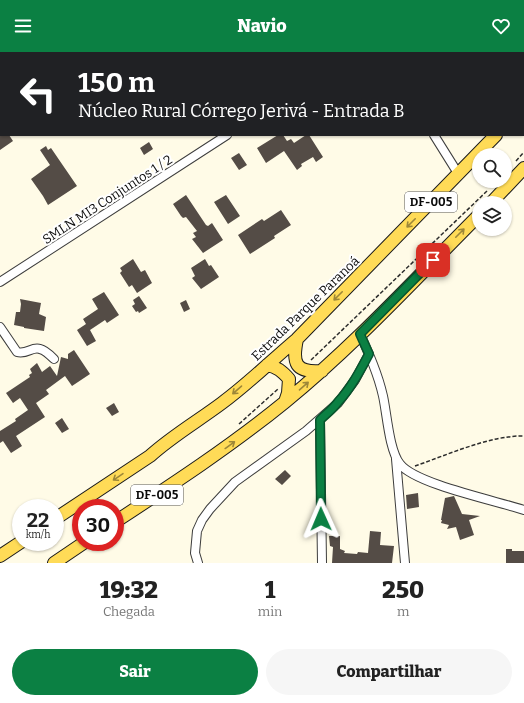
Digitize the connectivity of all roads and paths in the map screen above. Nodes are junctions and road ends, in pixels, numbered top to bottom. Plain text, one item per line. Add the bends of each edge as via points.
1 (225, 136) edge
2 (435, 136) edge
3 (495, 136) edge
4 (524, 168) edge
5 (459, 175) junction
6 (487, 191) dead end
7 (498, 196) edge
8 (472, 221) edge
9 (0, 282) edge
10 (0, 327) edge
11 (360, 334) junction
12 (297, 339) junction
13 (369, 354) junction
14 (54, 359) dead end
15 (267, 365) junction
16 (302, 369) junction
17 (322, 370) junction
18 (289, 379) junction
19 (285, 402) junction
20 (320, 420) junction
21 (236, 427) dead end
22 (524, 436) edge
23 (396, 456) junction
24 (406, 470) junction
25 (524, 510) edge
26 (64, 513) edge
27 (124, 516) edge
28 (12, 548) edge
29 (72, 551) edge
30 (0, 556) edge
31 (54, 563) edge
32 (198, 563) edge
33 (322, 563) edge
34 (405, 563) edge

1 - 9 street, SMLN MI3 Conjuntos 1 / 2
2 - 5 street
3 - 5 main road, Estrada Parque Paranoá / DF-005
4 - 7 main road
5 -> 12 main road, Estrada Parque Paranoá / DF-005
6 - 16 path
11 -> 8 main road, DF-005
10 - 14 street via 17,352 22,354 39,348
11 - 13 street
11 - 17 main road, DF-005
12 - 15 main road, Estrada Parque Paranoá / DF-005
12 - 16 main road via 294,353 296,362
13 - 20 street via 347,392
13 - 23 street via 378,377
15 - 18 main road via 283,371
15 -> 26 main road, Estrada Parque Paranoá / DF-005 via 223,402 150,456
16 - 17 main road via 311,372
19 -> 17 main road, DF-005
18 - 19 main road
18 - 21 path
27 -> 19 main road, DF-005 via 199,468
20 - 32 street via 235,482 210,509 197,531 195,552
20 - 33 street
22 - 24 path via 510,436 487,442
23 - 24 street
23 - 34 street
24 - 25 street via 436,484
28 - 30 main road
29 - 31 main road

